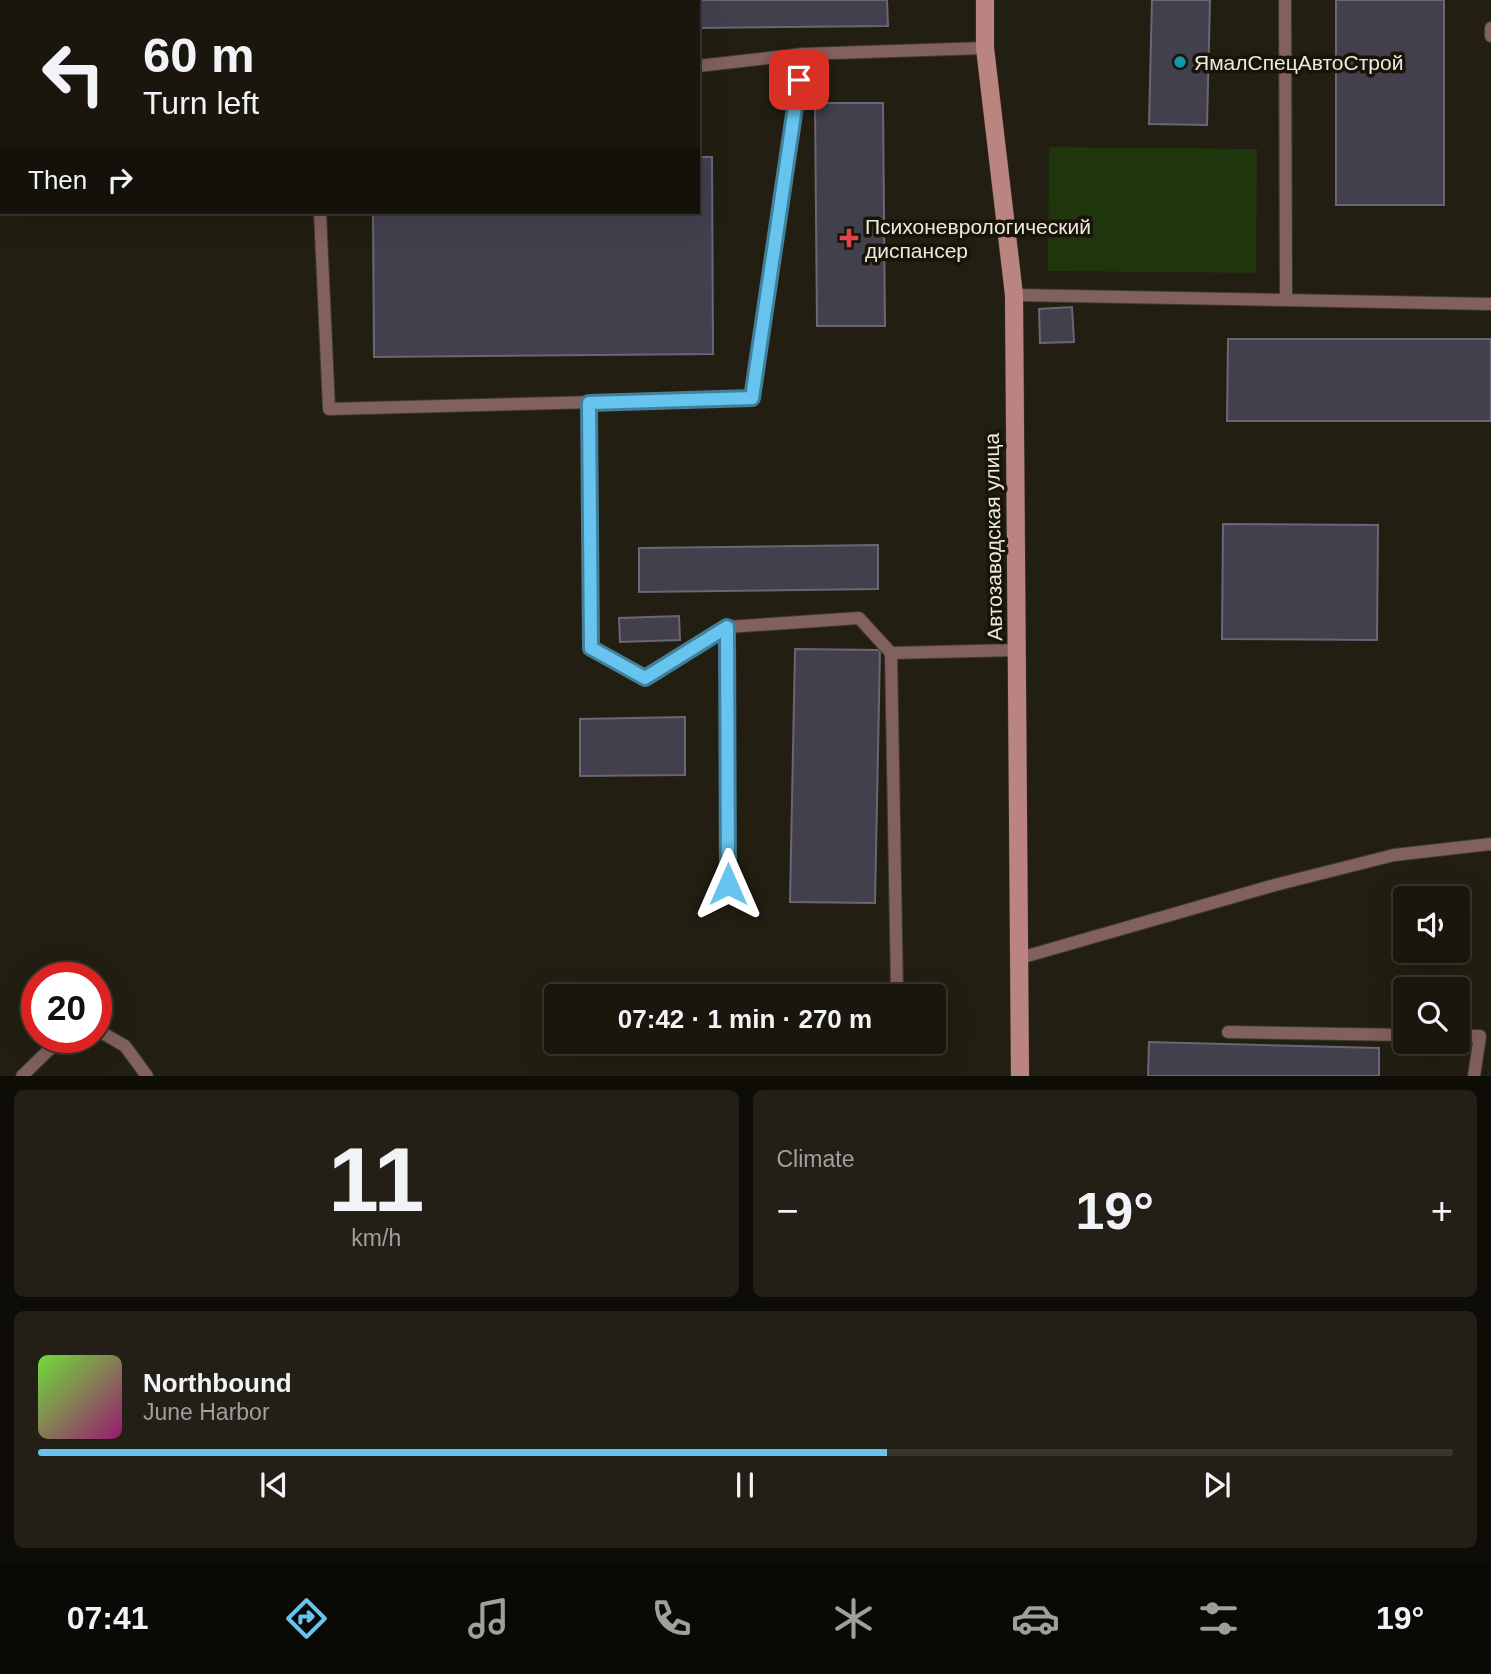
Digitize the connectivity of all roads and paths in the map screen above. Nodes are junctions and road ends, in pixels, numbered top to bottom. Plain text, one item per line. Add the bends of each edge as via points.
1 (985, 0) edge
2 (1285, 0) edge
3 (1491, 28) edge
4 (1491, 36) edge
5 (985, 48) junction
6 (803, 54) junction
7 (700, 66) edge
8 (320, 214) edge
9 (1014, 295) junction
10 (1286, 300) junction
11 (1491, 304) edge
12 (589, 403) junction
13 (727, 627) junction
14 (1017, 650) junction
15 (891, 653) junction
16 (1491, 844) edge
17 (728, 884) dead end
18 (1020, 958) junction
19 (897, 984) edge
20 (1228, 1032) dead end
21 (1393, 1035) edge
22 (1470, 1036) edge
23 (112, 1038) edge
24 (46, 1053) edge
25 (22, 1076) edge
26 (147, 1076) edge
27 (1020, 1076) edge
28 (1475, 1076) edge

1 - 5 main road, Автозаводская улица
2 - 10 lane
3 - 4 lane
5 - 6 lane
5 - 9 main road, Автозаводская улица
6 - 7 lane
6 - 12 lane via 752,398
8 - 12 lane via 329,409
9 - 10 lane
9 - 14 main road, Автозаводская улица
10 - 11 lane
12 - 13 lane via 591,648 645,678
13 - 15 lane via 859,618
13 - 17 lane
14 - 15 lane
14 - 18 main road, Автозаводская улица
15 - 19 lane
16 - 18 lane via 1394,855
18 - 27 main road, Автозаводская улица
20 - 21 lane
22 - 28 lane via 1480,1036
23 - 26 lane via 125,1046
24 - 25 lane

